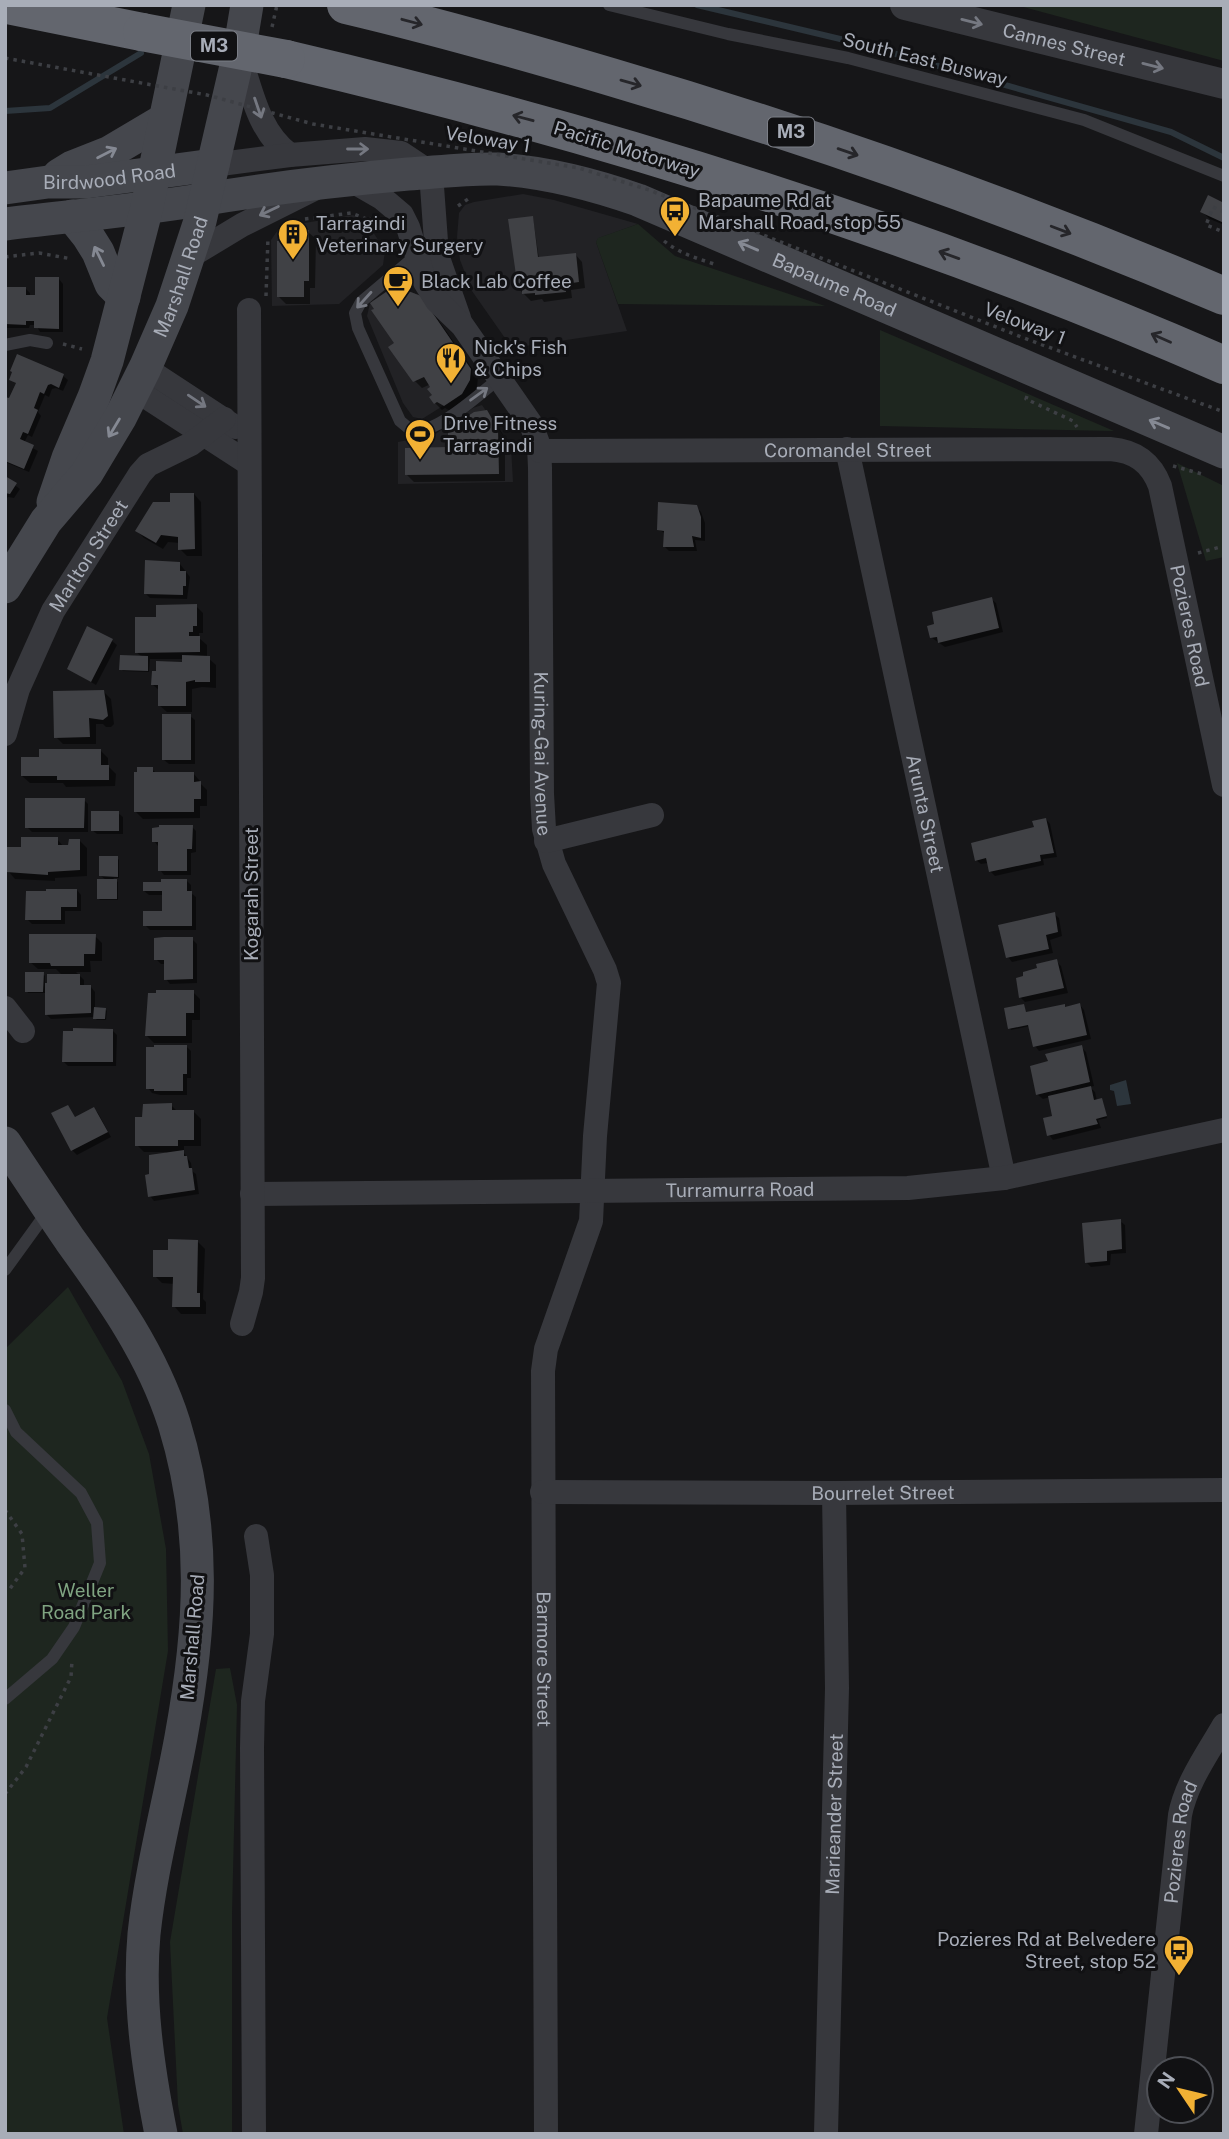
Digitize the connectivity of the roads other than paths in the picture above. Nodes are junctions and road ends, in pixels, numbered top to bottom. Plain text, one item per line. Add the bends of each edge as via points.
1 (8, 5) edge
2 (189, 5) edge
3 (247, 5) edge
4 (346, 5) edge
5 (609, 5) edge
6 (905, 5) edge
7 (239, 53) junction
8 (1224, 84) edge
9 (164, 120) junction
10 (290, 155) junction
11 (213, 165) junction
12 (153, 173) junction
13 (430, 173) junction
14 (1224, 176) edge
15 (340, 180) junction
16 (48, 182) junction
17 (5, 188) edge
18 (205, 199) junction
19 (147, 207) junction
20 (72, 216) junction
21 (5, 224) edge
22 (425, 248) junction
23 (189, 257) junction
24 (1224, 296) edge
25 (124, 297) junction
26 (249, 310) dead end
27 (47, 343) road end
28 (5, 345) edge
29 (97, 356) junction
30 (1224, 365) edge
31 (139, 378) junction
32 (500, 378) junction
33 (214, 427) junction
34 (248, 437) junction
35 (847, 449) junction
36 (540, 451) junction
37 (1221, 455) edge
38 (248, 463) junction
39 (1159, 467) joint
40 (46, 521) junction
41 (5, 587) edge
42 (5, 734) edge
43 (1224, 785) edge
44 (652, 815) dead end
45 (546, 841) junction
46 (5, 1009) edge
47 (23, 1031) dead end
48 (1224, 1130) edge
49 (5, 1143) edge
50 (1004, 1178) junction
51 (593, 1192) junction
52 (253, 1194) junction
53 (49, 1209) junction
54 (5, 1270) edge
55 (242, 1324) dead end
56 (5, 1409) edge
57 (1224, 1490) edge
58 (542, 1492) junction
59 (834, 1493) junction
60 (256, 1536) dead end
61 (5, 1699) edge
62 (1224, 1725) edge
63 (162, 2134) edge
64 (254, 2134) edge
65 (546, 2134) edge
66 (826, 2134) edge
67 (1146, 2134) edge

30 -> 1 highway, Pacific Motorway / M3, bridge via 1025,282 854,221 505,113 286,59
2 - 9 main road, Marshall Road
3 - 7 main road, Marshall Road
4 -> 24 highway, M3 via 563,63 789,131 980,199
5 - 14 lane, South East Busway via 848,58 1071,117
6 -> 8 street, Cannes Street
7 -> 10 street via 262,121 273,140
7 - 11 main road, Marshall Road
9 - 12 main road, Marshall Road
16 -> 9 main road
10 - 11 street
10 -> 13 street via 386,150 401,153
11 - 12 main road, Birdwood Road
11 - 18 main road, Marshall Road
12 - 16 main road, Birdwood Road
12 - 19 main road, Marshall Road
13 - 15 main road, Bapaume Road
13 - 22 street, Kuring-Gai Avenue
37 -> 13 main road, Bapaume Road via 638,200 542,174 498,169
15 - 18 main road, Bapaume Road
15 - 22 street, Kuring-Gai Avenue via 382,198 401,213
15 -> 23 street via 242,225
16 - 17 main road, Birdwood Road
18 - 19 main road, Birdwood Road
18 - 23 main road, Marshall Road
19 - 20 main road, Birdwood Road
19 - 25 main road, Marshall Road
20 - 21 main road, Birdwood Road
25 -> 20 main road via 111,284 89,236
22 - 32 street, Kuring-Gai Avenue via 422,277
22 -> 32 lane via 362,300 355,313 400,421 412,431 428,429
23 - 31 main road, Marshall Road
25 - 29 main road, Marshall Road
26 - 34 street, Kogarah Street
27 - 28 lane via 30,340
29 - 31 main road
29 - 40 main road, Marshall Road via 94,397
31 - 33 street
31 -> 40 main road, Marshall Road via 87,472
32 - 36 street, Kuring-Gai Avenue via 531,424
33 - 34 street
33 - 38 street
33 - 42 street, Marlton Street via 140,474 53,611
34 - 38 street, Kogarah Street
35 - 36 street, Coromandel Street
35 - 39 street, Coromandel Street via 1128,451
35 - 50 street, Arunta Street
36 - 45 street, Kuring-Gai Avenue
38 - 52 street, Kogarah Street
39 - 43 street, Pozieres Road
40 - 41 main road, Marshall Road
44 - 45 street
45 - 51 street, Kuring-Gai Avenue via 609,984
46 - 47 street
48 - 50 street, Turramurra Road
49 - 53 main road, Marshall Road
50 - 51 street, Turramurra Road via 908,1188
51 - 52 street, Turramurra Road
51 - 58 street, Barmore Street via 589,1230 544,1357
52 - 55 street, Kogarah Street via 252,1285
53 - 54 lane
53 - 63 main road, Marshall Road via 147,1355 173,1421 195,1523 199,1588 189,1686 141,1970 144,2024
56 - 61 lane via 16,1432 80,1493 97,1523 100,1563 74,1627 52,1659
57 - 59 street, Bourrelet Street
58 - 59 street, Bourrelet Street
58 - 65 street, Barmore Street
59 - 66 street, Marieander Street via 837,1688
60 - 64 street via 262,1589 251,1748
62 - 67 street, Pozieres Road via 1182,1805

